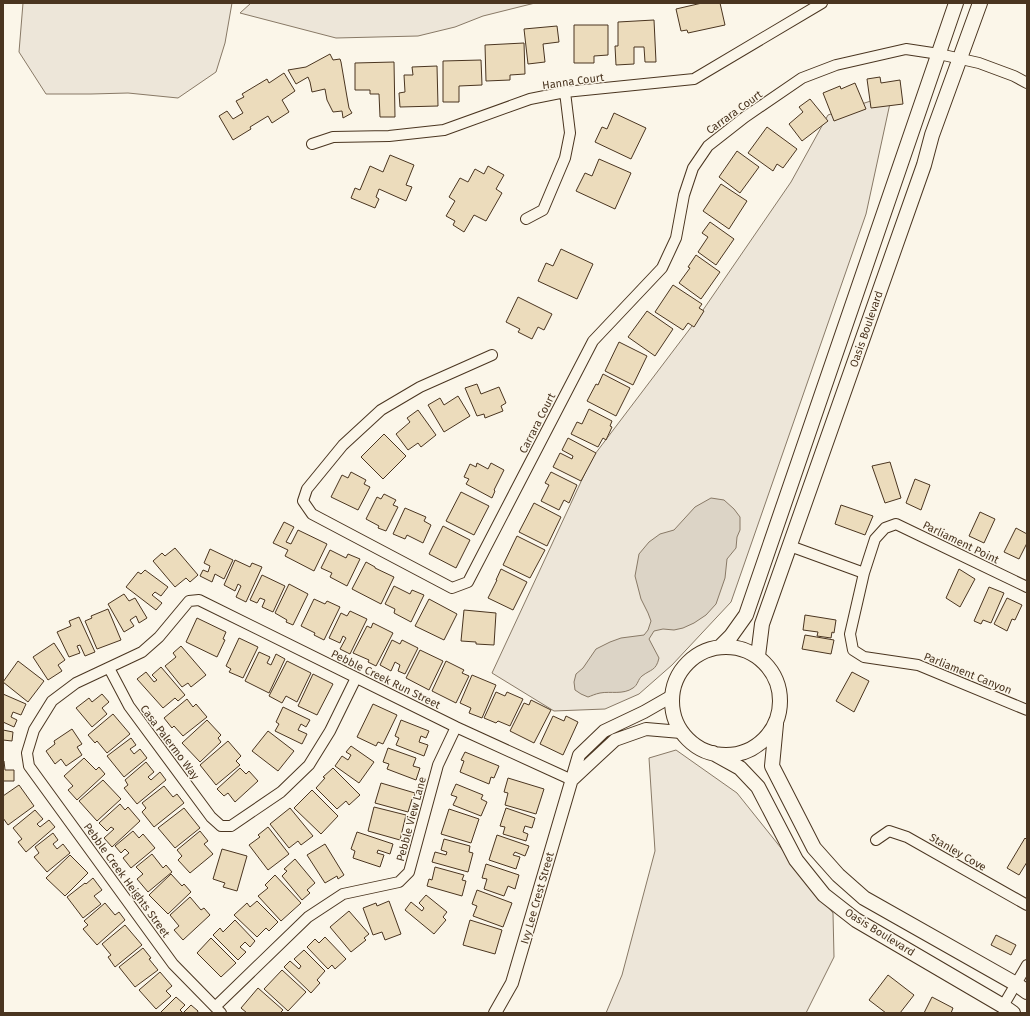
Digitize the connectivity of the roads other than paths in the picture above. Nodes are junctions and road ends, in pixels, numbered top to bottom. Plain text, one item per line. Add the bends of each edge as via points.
1 (822, 3) edge
2 (956, 3) edge
3 (980, 3) edge
4 (939, 54) junction
5 (960, 59) junction
6 (1027, 83) edge
7 (565, 92) junction
8 (312, 144) dead end
9 (526, 219) dead end
10 (492, 355) dead end
11 (790, 546) junction
12 (864, 573) junction
13 (1027, 587) edge
14 (721, 646) junction
15 (758, 656) junction
16 (109, 668) junction
17 (356, 678) junction
18 (672, 696) junction
19 (1027, 710) edge
20 (776, 724) junction
21 (456, 727) junction
22 (681, 732) junction
23 (713, 754) junction
24 (572, 780) junction
25 (876, 840) dead end
26 (1027, 905) edge
27 (1027, 965) edge
28 (1021, 988) edge
29 (218, 1010) edge
30 (1008, 1010) edge
31 (495, 1013) edge

1 - 7 street, Hanna Court via 694,79
2 - 4 main road, Oasis Boulevard
3 - 5 main road, Oasis Boulevard
4 - 5 street, Carrara Court
4 - 10 street, Carrara Court via 906,49 836,65 802,78 708,146 693,168 684,195 676,238 662,268 593,341 468,582 452,588 312,514 303,501 307,489 342,445 380,410 420,387
4 - 14 main road, Oasis Boulevard via 746,615
5 - 6 street, Carrara Court via 978,63
5 - 11 main road, Oasis Boulevard
7 - 8 street, Hanna Court via 530,99 444,130 389,136 333,137
7 - 9 street via 570,133 565,158 543,210
11 - 12 street
11 - 15 main road, Oasis Boulevard via 762,624
12 - 13 street, Parliament Point via 875,539 885,528 896,524
12 - 19 street, Parliament Canyon via 850,634 853,650 864,657 918,665
14 - 15 main road, Oasis Boulevard via 734,646
14 - 18 main road, Oasis Boulevard via 703,651 688,662 677,678
15 - 20 main road, Oasis Boulevard via 772,669 780,687 781,706
16 - 17 street, Pebble Creek Run Street via 142,652 159,637 189,601 199,600
16 - 17 street, Casa Palermo Way via 129,706 211,817 221,826 231,826 281,792 309,765 330,731
16 - 29 street, Pebble Creek Heights Street via 76,683 52,701 34,730 27,753 29,766 173,964
17 - 21 street, Pebble Creek Run Street
18 - 22 main road, Oasis Boulevard via 674,715
18 - 24 street, Ivy Lee Crest Street via 604,732 580,755
20 - 23 main road, Oasis Boulevard via 765,739 750,750 732,755
20 - 28 main road, Oasis Boulevard via 772,766 814,848 838,875 864,898
21 - 24 street, Pebble Creek Run Street
21 - 29 street, Pebble View Lane via 438,765 409,872 399,882 343,894 308,917
22 - 23 main road, Oasis Boulevard via 695,745
22 - 24 street via 646,729 615,740
23 - 30 main road, Oasis Boulevard via 740,768 758,786 796,860 824,895 856,920
24 - 31 street, Ivy Lee Crest Street via 512,983
25 - 26 street, Stanley Cove via 889,831 907,837
27 - 28 street
28 - 30 street

